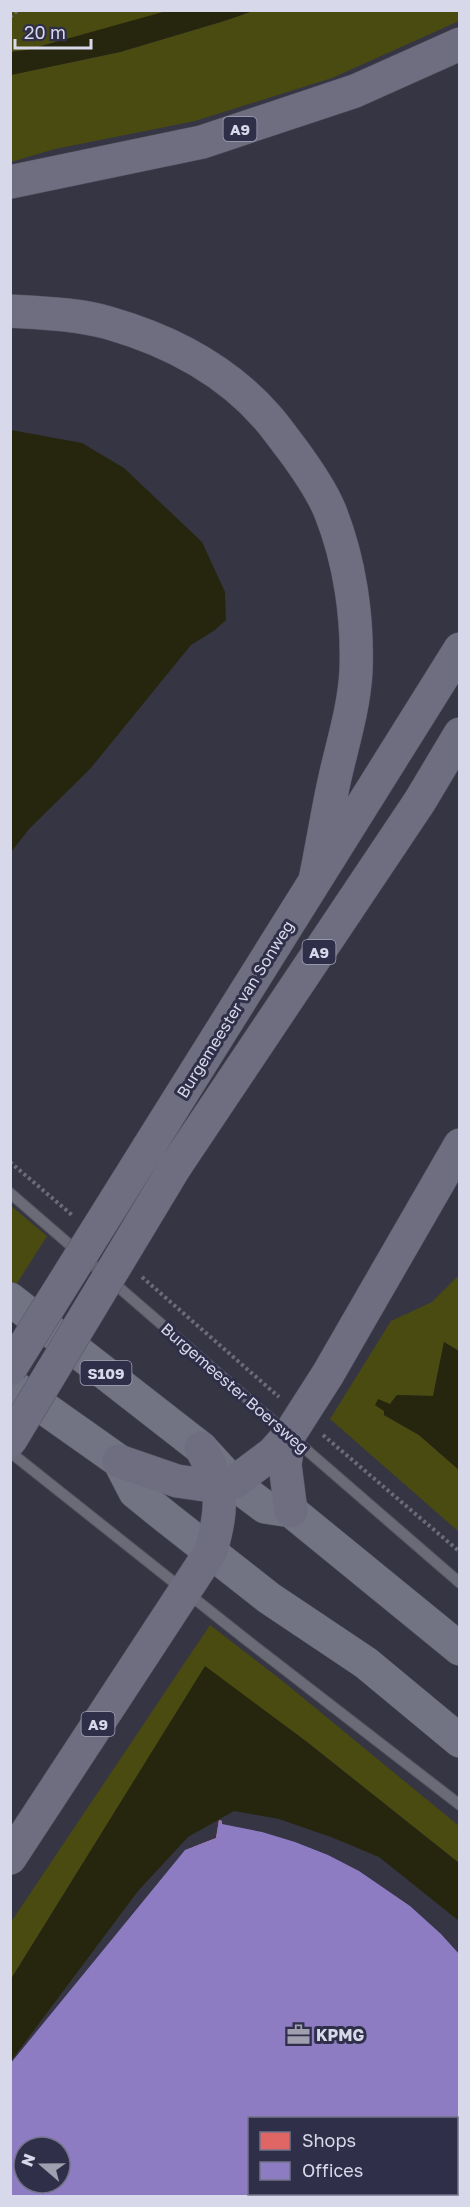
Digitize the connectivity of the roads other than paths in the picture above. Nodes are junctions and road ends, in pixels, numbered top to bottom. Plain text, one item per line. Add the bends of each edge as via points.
1 (459, 45) edge
2 (10, 182) edge
3 (10, 311) edge
4 (459, 649) edge
5 (459, 734) edge
6 (315, 880) junction
7 (459, 1145) edge
8 (10, 1193) edge
9 (10, 1299) edge
10 (10, 1368) edge
11 (10, 1384) edge
12 (295, 1425) junction
13 (10, 1441) edge
14 (201, 1448) joint
15 (10, 1452) edge
16 (119, 1461) junction
17 (226, 1485) junction
18 (302, 1520) junction
19 (211, 1551) junction
20 (459, 1583) edge
21 (185, 1590) junction
22 (459, 1649) edge
23 (459, 1741) edge
24 (459, 1805) edge
25 (10, 1858) edge

1 - 2 highway, A9 via 355,91 202,142
3 - 6 highway, A9 via 107,322 145,334 195,358 267,416 305,467 329,510 345,558 355,616 356,672 350,718
4 - 6 highway, Burgemeester van Sonweg / A9
5 - 13 highway, A9, bridge via 420,801 175,1167
6 - 10 highway, Burgemeester van Sonweg / A9, bridge
7 - 12 highway via 370,1303
8 - 12 lane, Burgemeester Boersweg
9 - 14 main road, S109
11 - 16 main road
12 - 17 highway via 273,1453
12 - 18 highway via 285,1465
12 - 20 lane, Burgemeester Boersweg
14 - 17 highway, A9
15 - 21 lane
16 - 17 highway via 177,1480
16 - 19 main road via 135,1492
17 - 18 main road
17 - 19 highway, A9
18 - 22 main road
19 - 21 highway, A9
19 - 23 main road via 269,1599 366,1663
21 - 24 lane
21 - 25 highway, A9

